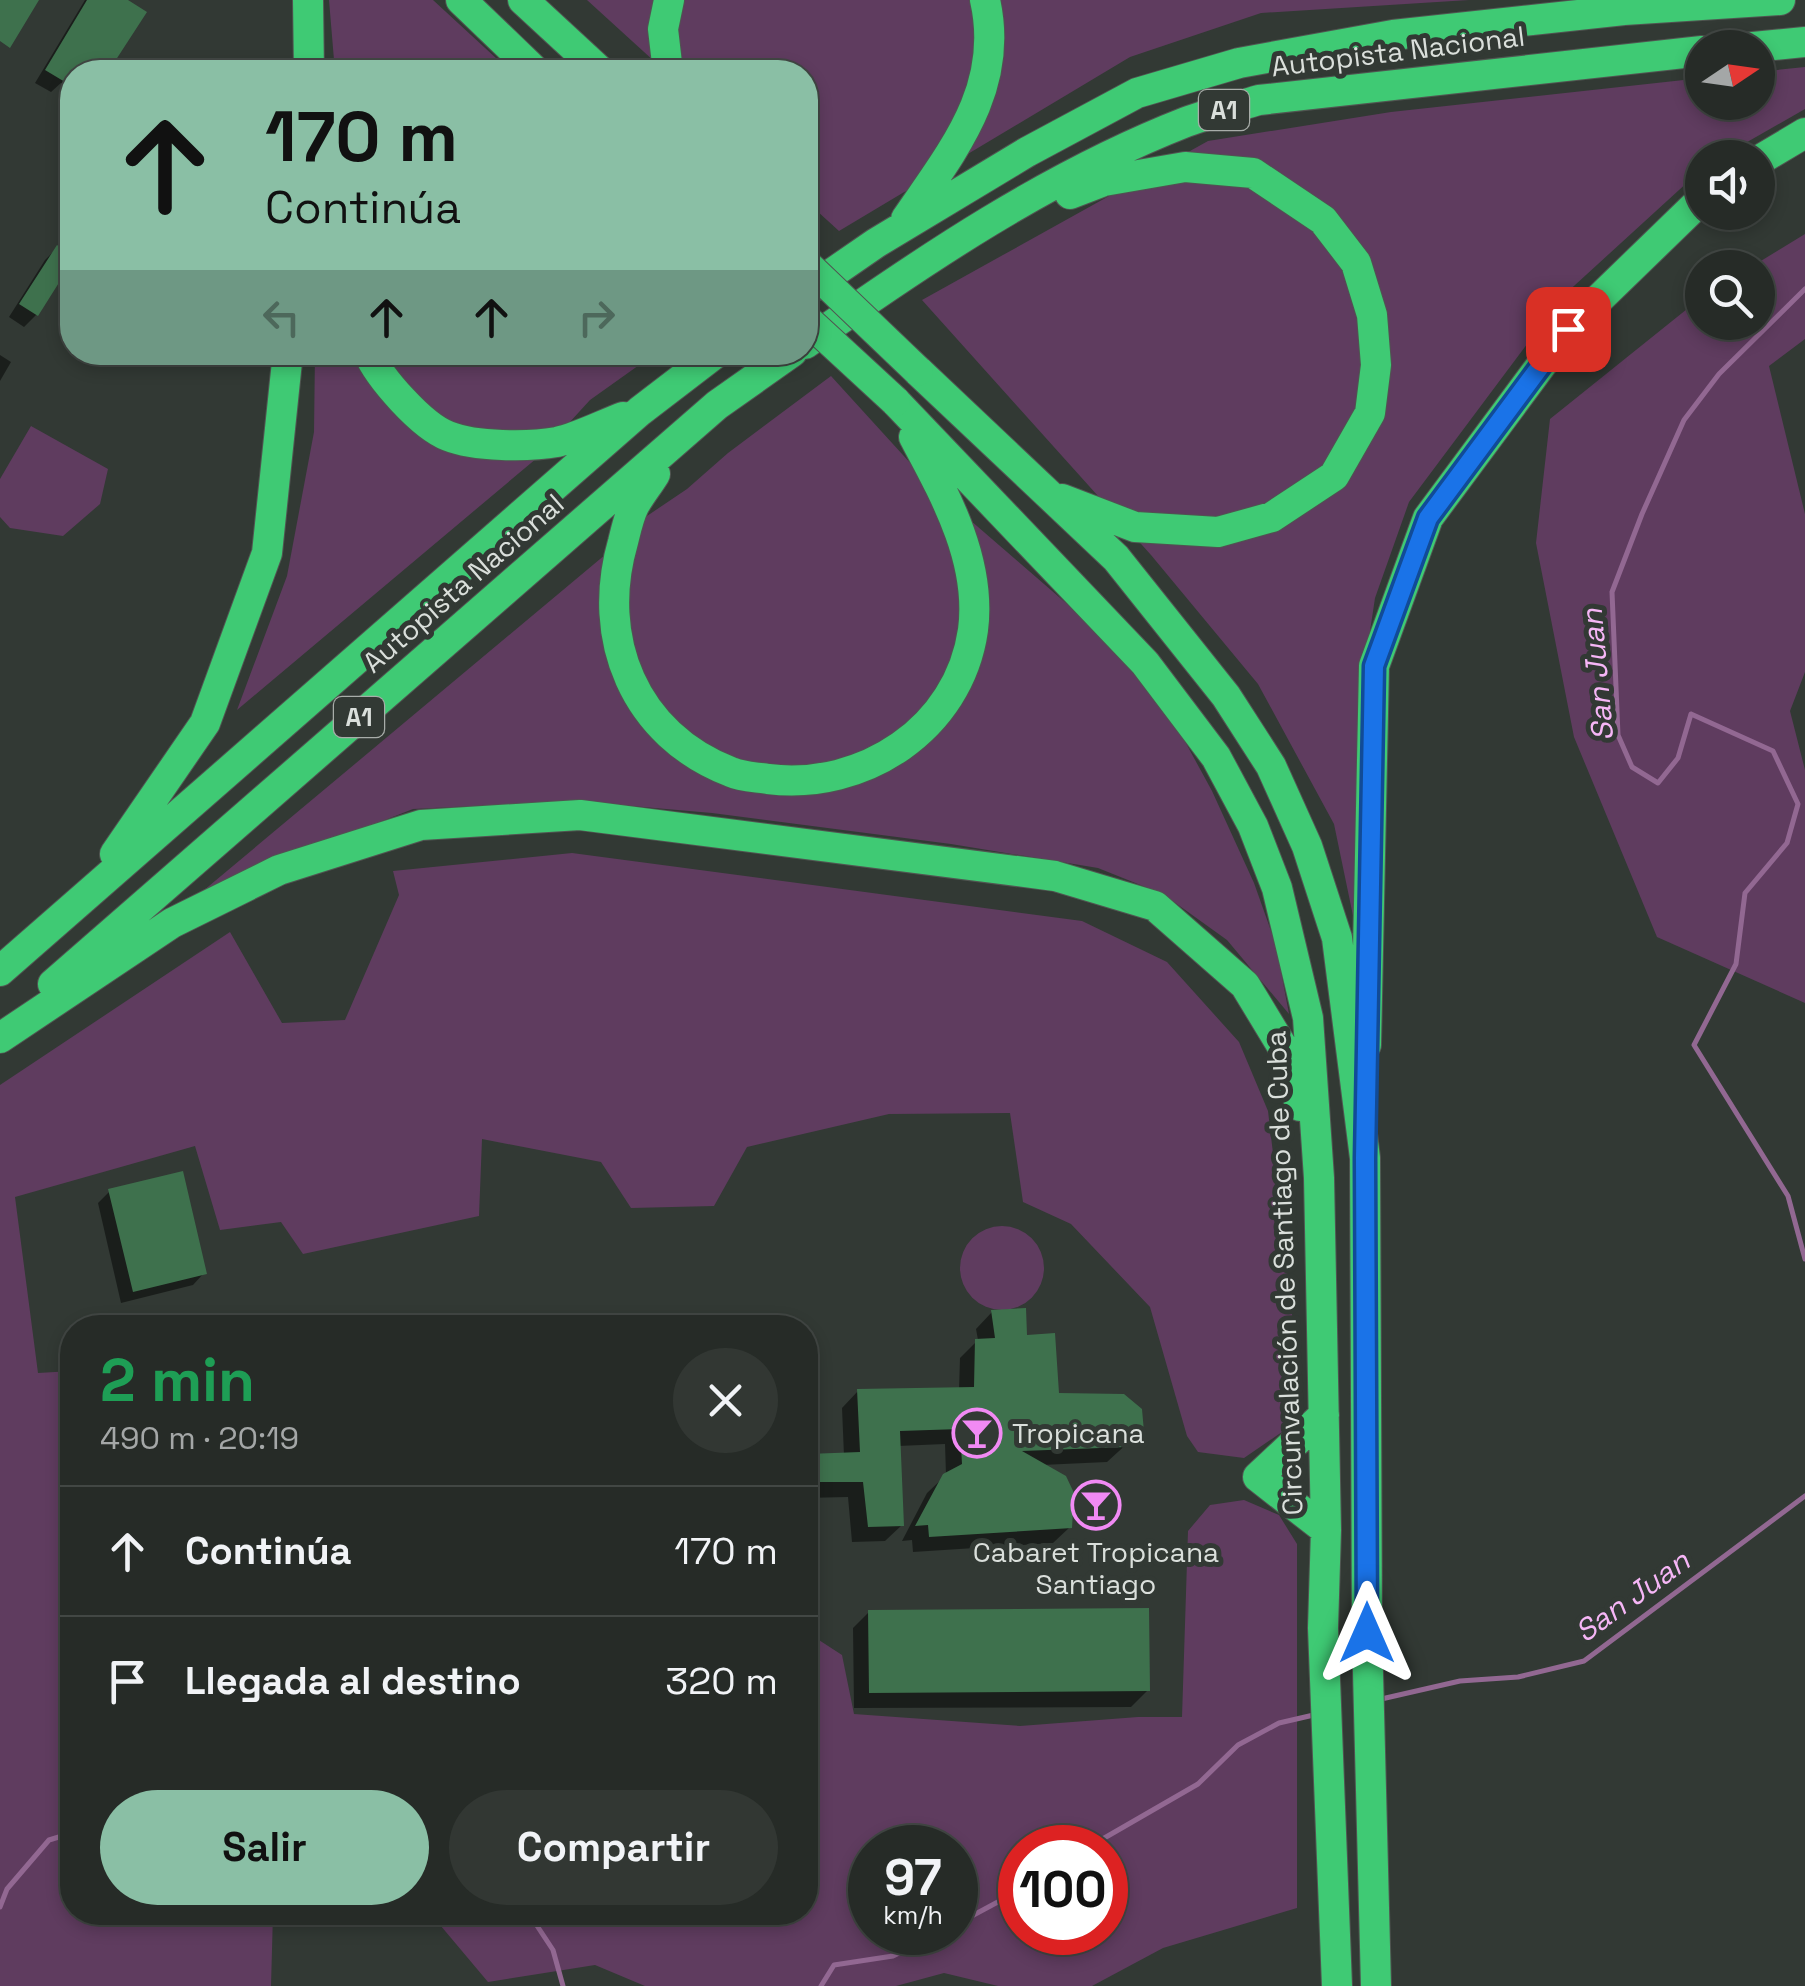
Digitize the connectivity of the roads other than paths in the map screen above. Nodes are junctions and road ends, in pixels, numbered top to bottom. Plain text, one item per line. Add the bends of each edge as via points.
1 (308, 0) edge
2 (462, 0) edge
3 (523, 0) edge
4 (669, 0) edge
5 (985, 0) edge
6 (1780, 0) edge
7 (1805, 42) edge
8 (1775, 45) edge
9 (1685, 54) edge
10 (309, 60) edge
11 (524, 60) edge
12 (588, 60) edge
13 (667, 60) edge
14 (1805, 132) edge
15 (1775, 151) edge
16 (1685, 216) edge
17 (987, 224) junction
18 (898, 230) junction
19 (818, 275) edge
20 (818, 283) edge
21 (818, 330) edge
22 (818, 335) edge
23 (287, 365) edge
24 (375, 365) edge
25 (699, 365) edge
26 (774, 365) edge
27 (896, 401) junction
28 (717, 405) junction
29 (640, 411) junction
30 (1046, 493) junction
31 (76, 904) junction
32 (0, 971) edge
33 (0, 1027) edge
34 (0, 1038) edge
35 (1365, 1158) junction
36 (1319, 1178) junction
37 (1324, 1415) junction
38 (1326, 1530) junction
39 (1337, 1986) edge
40 (1376, 1986) edge

1 - 10 highway
2 - 11 highway
3 - 12 highway
4 - 13 highway
5 - 18 highway via 992,39 979,103
6 - 18 highway, Autopista Nacional / A1 via 1393,35 1239,63 1137,92
7 - 8 highway
9 - 17 highway, Autopista Nacional / A1 via 1259,100 1189,120 1110,154
14 - 15 highway
16 - 35 highway via 1568,329 1428,518 1374,666
17 - 22 highway, Autopista Nacional / A1
17 - 30 highway via 1104,181 1185,167 1253,173 1324,220 1356,263 1372,315 1370,413 1334,476 1272,517 1218,532 1135,527
18 - 20 highway, Autopista Nacional / A1
19 - 30 highway, bridge
21 - 27 highway, Circunvalación de Santiago de Cuba, bridge
23 - 31 highway via 267,553 205,723
24 - 29 highway via 412,410 447,436 500,445 557,442
25 - 29 highway, Autopista Nacional / A1
26 - 28 highway, Autopista Nacional / A1
27 - 28 highway via 946,496 970,566 973,629 961,674 934,719 892,755 847,775 798,783 734,774 663,728 628,679 613,627 614,571 633,507
27 - 36 highway, Circunvalación de Santiago de Cuba via 1144,663 1216,756 1254,826 1276,888 1308,1018
28 - 33 highway, Autopista Nacional / A1
29 - 31 highway, Autopista Nacional / A1
30 - 35 highway via 1116,558 1226,696 1272,766 1337,938
31 - 32 highway, Autopista Nacional / A1
34 - 36 highway via 172,923 279,870 421,825 580,816 1055,876 1155,906 1245,985 1286,1052
35 - 40 highway
36 - 37 highway, Circunvalación de Santiago de Cuba
37 - 38 highway, Circunvalación de Santiago de Cuba
37 - 38 highway via 1258,1476
38 - 39 highway, Circunvalación de Santiago de Cuba via 1323,1628

